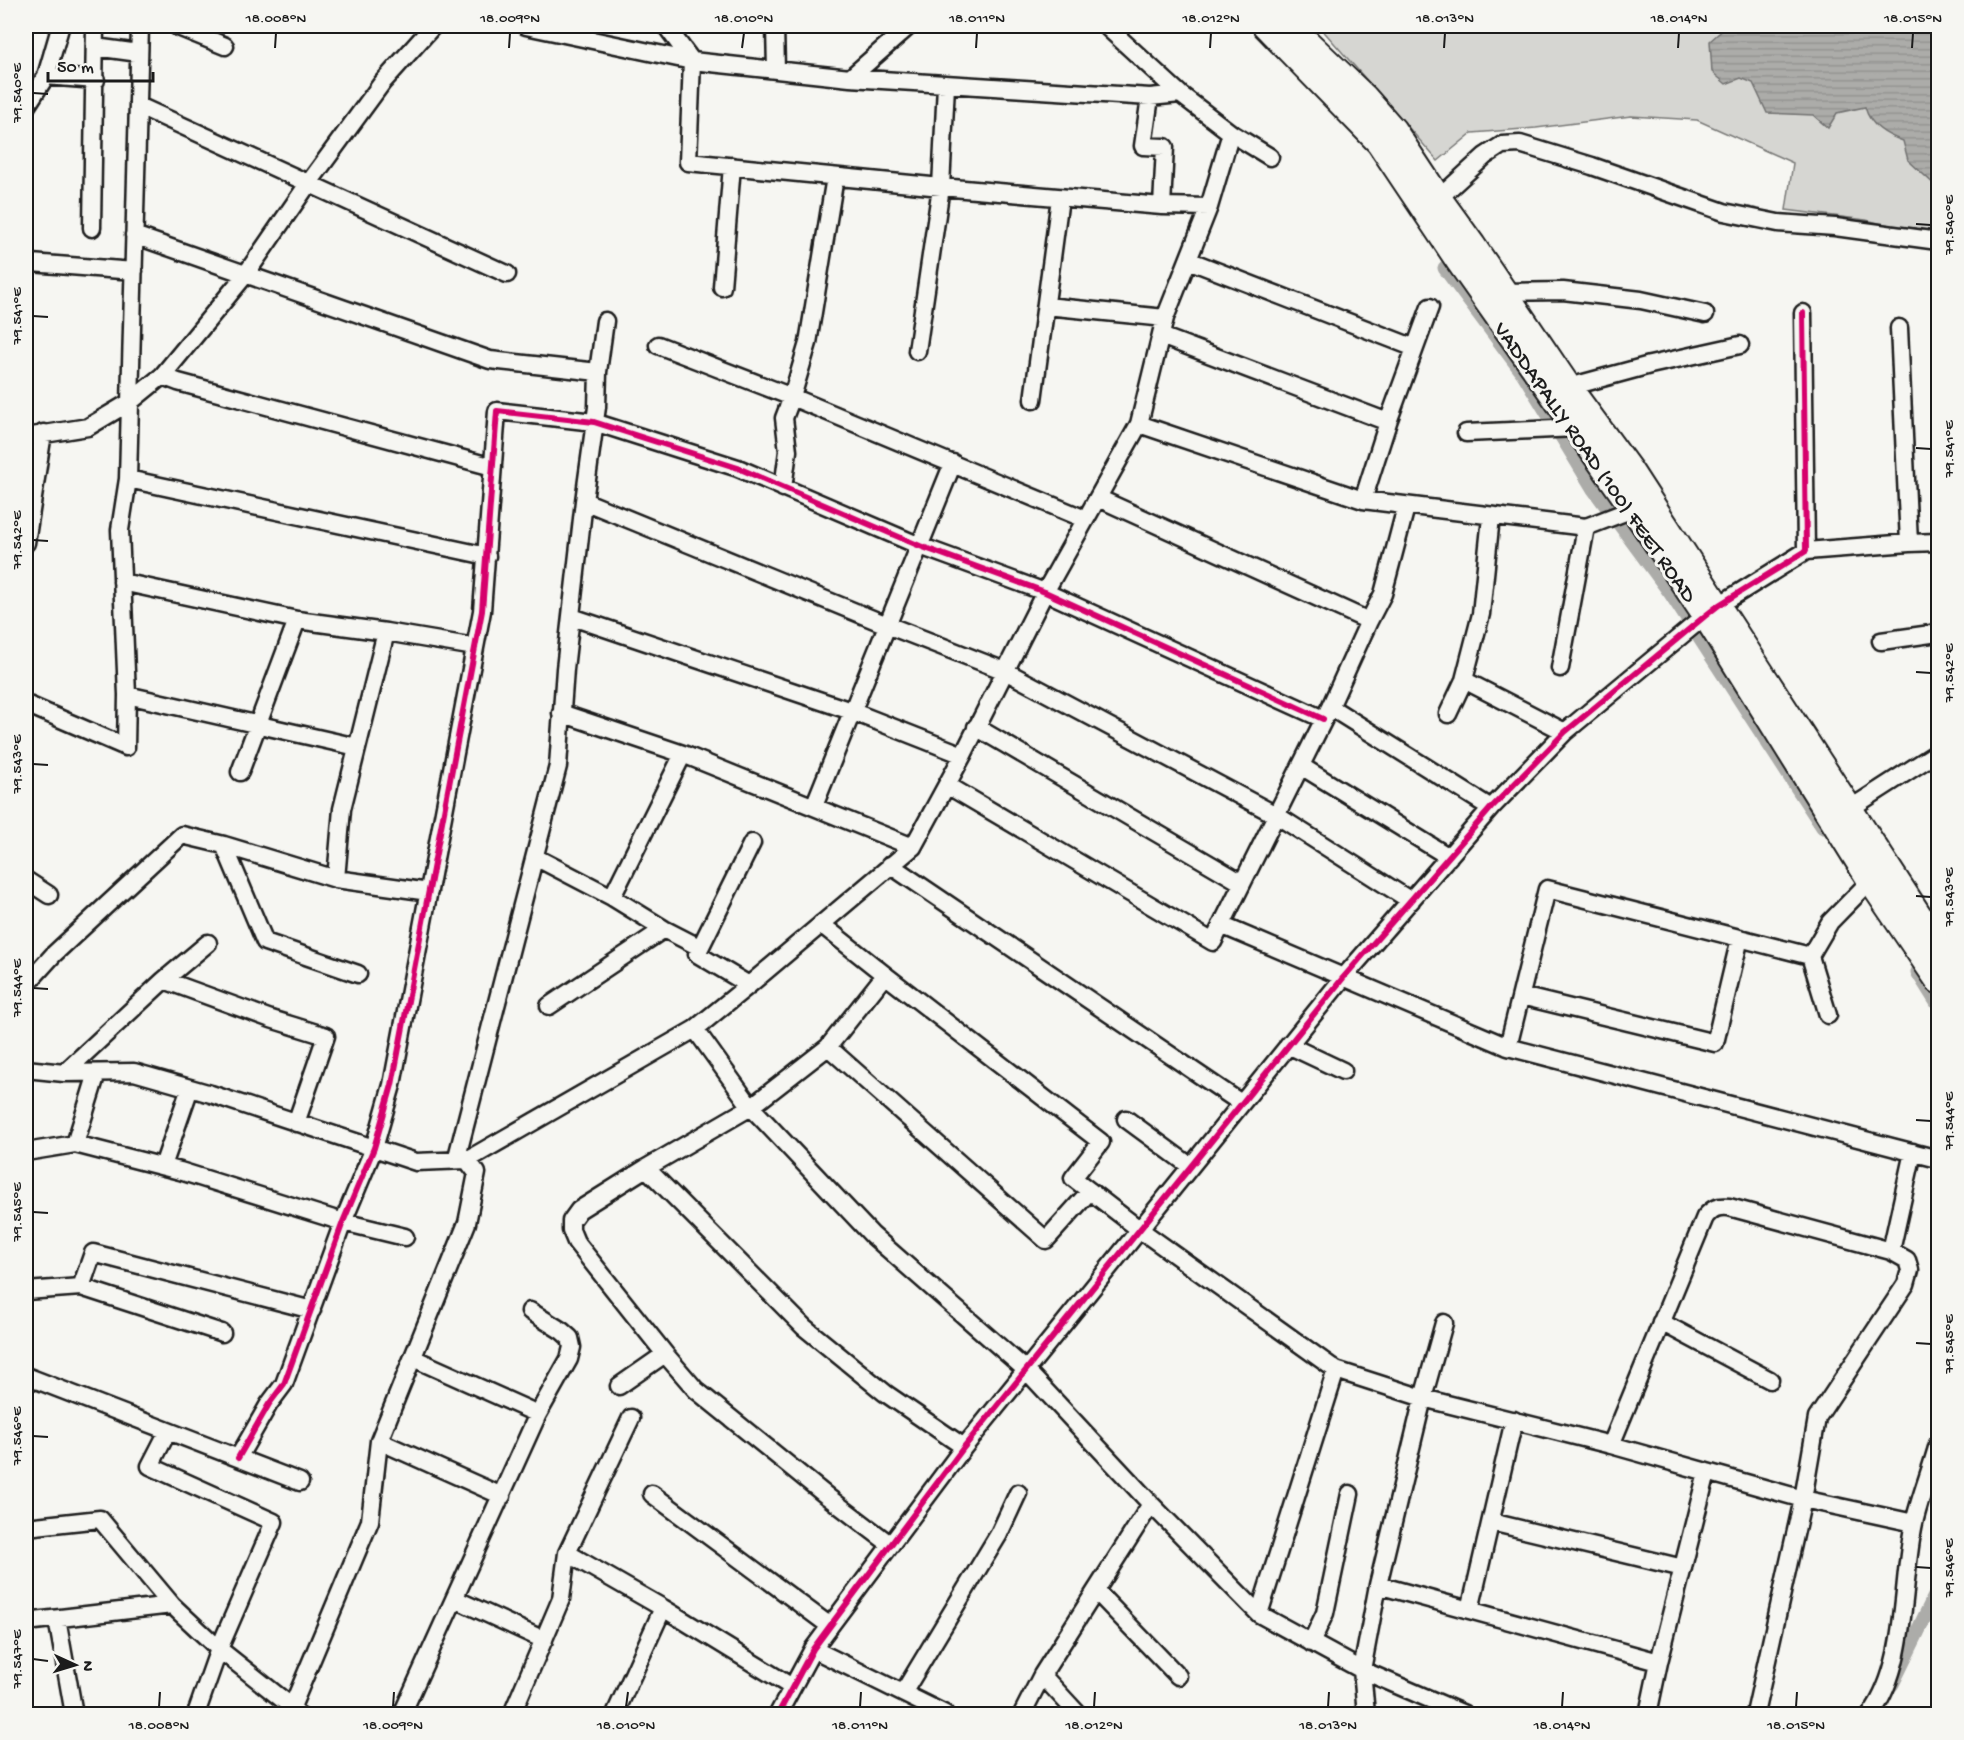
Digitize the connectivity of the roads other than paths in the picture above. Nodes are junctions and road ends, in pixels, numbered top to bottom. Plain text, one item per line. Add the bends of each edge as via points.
1 (95, 26) edge
2 (140, 26) edge
3 (176, 26) edge
4 (434, 26) edge
5 (526, 26) edge
6 (666, 26) edge
7 (775, 26) edge
8 (909, 26) edge
9 (1106, 26) edge
10 (1265, 26) edge
11 (1291, 26) edge
12 (60, 28) dead end
13 (225, 46) dead end
14 (95, 47) junction
15 (140, 53) junction
16 (692, 61) junction
17 (776, 70) junction
18 (46, 76) junction
19 (850, 78) junction
20 (96, 80) junction
21 (946, 85) junction
22 (1180, 94) junction
23 (1150, 97) junction
24 (26, 106) edge
25 (139, 106) junction
26 (1231, 133) junction
27 (1270, 157) dead end
28 (732, 166) junction
29 (835, 177) junction
30 (308, 184) junction
31 (941, 187) junction
32 (1060, 198) junction
33 (1439, 198) junction
34 (1162, 206) junction
35 (1209, 207) junction
36 (92, 228) dead end
37 (134, 235) junction
38 (1938, 241) edge
39 (1188, 260) junction
40 (31, 263) dead end
41 (134, 271) junction
42 (246, 274) junction
43 (507, 274) dead end
44 (722, 287) dead end
45 (1504, 292) junction
46 (1046, 306) junction
47 (1430, 307) dead end
48 (1803, 313) dead end
49 (1705, 314) dead end
50 (1165, 318) junction
51 (605, 321) dead end
52 (1899, 328) dead end
53 (1161, 336) junction
54 (658, 345) dead end
55 (1740, 345) dead end
56 (1414, 348) junction
57 (917, 351) dead end
58 (598, 372) junction
59 (162, 376) junction
60 (1569, 387) junction
61 (792, 397) junction
62 (1033, 400) dead end
63 (130, 402) junction
64 (594, 422) junction
65 (1389, 422) junction
66 (1139, 424) junction
67 (1562, 430) junction
68 (1466, 433) dead end
69 (43, 434) junction
70 (26, 437) edge
71 (953, 464) junction
72 (493, 467) junction
73 (128, 479) junction
74 (783, 488) junction
75 (1098, 498) junction
76 (1363, 500) junction
77 (584, 501) junction
78 (1406, 507) junction
79 (1618, 514) junction
80 (1491, 517) junction
81 (1085, 519) junction
82 (1586, 527) junction
83 (1938, 542) edge
84 (26, 543) edge
85 (1909, 543) junction
86 (920, 546) junction
87 (1806, 551) junction
88 (487, 556) junction
89 (122, 582) junction
90 (1045, 592) junction
91 (572, 617) junction
92 (1702, 619) junction
93 (297, 620) junction
94 (1369, 621) junction
95 (887, 625) junction
96 (386, 632) junction
97 (1938, 633) edge
98 (1881, 641) dead end
99 (475, 646) junction
100 (1560, 669) dead end
101 (1005, 671) junction
102 (1464, 680) junction
103 (127, 695) junction
104 (26, 704) edge
105 (851, 711) junction
106 (561, 713) junction
107 (1327, 713) junction
108 (1448, 714) dead end
109 (258, 725) junction
110 (976, 728) junction
111 (1565, 732) junction
112 (357, 747) junction
113 (1938, 752) edge
114 (683, 753) junction
115 (963, 755) junction
116 (1301, 766) junction
117 (240, 772) dead end
118 (947, 785) junction
119 (814, 806) junction
120 (1491, 808) junction
121 (1851, 808) junction
122 (1276, 815) junction
123 (752, 843) dead end
124 (224, 845) junction
125 (913, 847) junction
126 (535, 857) junction
127 (1449, 857) junction
128 (891, 866) junction
129 (336, 879) junction
130 (26, 880) edge
131 (1242, 883) junction
132 (1863, 887) junction
133 (429, 892) junction
134 (49, 895) dead end
135 (612, 897) junction
136 (1411, 901) junction
137 (821, 924) junction
138 (1221, 926) junction
139 (664, 929) junction
140 (1740, 938) junction
141 (207, 943) dead end
142 (1938, 944) edge
143 (699, 947) junction
144 (1810, 956) junction
145 (358, 974) dead end
146 (885, 975) junction
147 (1343, 978) junction
148 (164, 980) junction
149 (1938, 981) edge
150 (26, 985) edge
151 (749, 985) junction
152 (1521, 996) junction
153 (549, 1006) dead end
154 (1828, 1015) dead end
155 (695, 1029) junction
156 (1288, 1045) junction
157 (828, 1047) junction
158 (1508, 1047) junction
159 (26, 1069) edge
160 (1343, 1071) dead end
161 (64, 1073) junction
162 (97, 1073) junction
163 (190, 1088) junction
164 (1241, 1103) junction
165 (751, 1107) junction
166 (1126, 1119) dead end
167 (296, 1123) junction
168 (75, 1144) junction
169 (374, 1149) junction
170 (26, 1152) edge
171 (1913, 1152) junction
172 (1938, 1159) edge
173 (468, 1160) junction
174 (163, 1166) junction
175 (1190, 1166) junction
176 (646, 1168) junction
177 (1090, 1191) junction
178 (343, 1222) junction
179 (1139, 1229) junction
180 (405, 1237) dead end
181 (1891, 1251) junction
182 (81, 1287) junction
183 (26, 1291) edge
184 (312, 1310) junction
185 (530, 1311) dead end
186 (1661, 1322) junction
187 (1444, 1323) dead end
188 (222, 1333) dead end
189 (665, 1354) junction
190 (413, 1358) junction
191 (1026, 1370) junction
192 (1336, 1370) junction
193 (26, 1376) edge
194 (1770, 1380) dead end
195 (619, 1386) dead end
196 (1424, 1398) junction
197 (538, 1414) junction
198 (631, 1418) dead end
199 (1514, 1420) junction
200 (168, 1431) junction
201 (379, 1441) junction
202 (1611, 1444) junction
203 (1938, 1444) edge
204 (964, 1447) junction
205 (238, 1458) junction
206 (1707, 1472) junction
207 (300, 1482) dead end
208 (1018, 1493) dead end
209 (652, 1494) dead end
210 (1350, 1494) dead end
211 (502, 1496) junction
212 (1803, 1499) junction
213 (1151, 1504) junction
214 (1491, 1522) junction
215 (1914, 1523) junction
216 (26, 1527) edge
217 (891, 1545) junction
218 (567, 1553) junction
219 (1683, 1568) junction
220 (1378, 1585) junction
221 (1096, 1591) junction
222 (455, 1599) junction
223 (172, 1605) junction
224 (663, 1608) junction
225 (1470, 1610) junction
226 (1260, 1614) junction
227 (57, 1619) junction
228 (26, 1622) edge
229 (830, 1626) junction
230 (544, 1640) junction
231 (1311, 1643) junction
232 (219, 1649) junction
233 (813, 1649) junction
234 (1659, 1662) junction
235 (1362, 1670) junction
236 (1042, 1675) junction
237 (1178, 1676) dead end
238 (792, 1687) junction
239 (903, 1693) junction
240 (295, 1711) edge
241 (74, 1714) edge
242 (196, 1714) edge
243 (402, 1714) edge
244 (512, 1714) edge
245 (615, 1714) edge
246 (778, 1714) edge
247 (945, 1714) edge
248 (1022, 1714) edge
249 (1078, 1714) edge
250 (1366, 1714) edge
251 (1464, 1714) edge
252 (1648, 1714) edge
253 (1755, 1714) edge
254 (1871, 1714) edge

1 - 14 street
2 - 15 street
3 - 13 street
4 - 30 street via 382,83
5 - 16 street
6 - 16 street
7 - 17 street
8 - 19 street
9 - 22 street
10 - 67 main road, VADDAPALLY ROAD (100) FEET ROAD via 1380,142
11 - 33 main road via 1394,130
12 - 18 street
14 - 15 street
14 - 20 street
15 - 25 street
16 - 17 street
16 - 28 street via 688,162
17 - 19 street
18 - 20 street
18 - 24 street
19 - 21 street
20 - 36 street
21 - 23 street
21 - 31 street
22 - 23 street
22 - 26 street
23 - 34 street via 1143,146 1165,147
25 - 30 street
25 - 37 street
26 - 27 street
26 - 35 street
28 - 29 street
28 - 44 street
29 - 31 street
29 - 61 street via 808,343
30 - 42 street
30 - 43 street
31 - 32 street
31 - 57 street
32 - 34 street
32 - 46 street
33 - 38 street via 1485,156 1502,145 1520,144 1724,212 1778,223
33 - 45 main road
34 - 35 street
35 - 39 street
37 - 41 street
37 - 42 street
39 - 50 street
39 - 56 street
40 - 41 street
41 - 63 street
42 - 58 street via 490,360
42 - 59 street
45 - 49 street via 1563,291 1641,300
45 - 60 main road
46 - 50 street
46 - 62 street
47 - 56 street
48 - 87 street
50 - 53 street
51 - 58 street
52 - 85 street
53 - 65 street
53 - 66 street
54 - 61 street
55 - 60 street
56 - 65 street
58 - 64 street
59 - 63 street
59 - 72 street
60 - 92 main road via 1621,456
61 - 71 street
61 - 74 street via 784,418 788,451
63 - 69 street via 88,427
63 - 73 street
64 - 72 street via 497,411
64 - 74 street via 738,468
64 - 77 street
65 - 76 street
66 - 75 street
66 - 76 street
67 - 68 street
67 - 79 main road, VADDAPALLY ROAD (100) FEET ROAD
69 - 70 street
69 - 84 street
71 - 81 street
71 - 86 street
72 - 88 street
73 - 88 street
73 - 89 street via 120,530
74 - 86 street
75 - 81 street
75 - 94 street
76 - 78 street
77 - 91 street
77 - 95 street
78 - 80 street
78 - 94 street via 1383,594
79 - 82 street
79 - 92 main road, VADDAPALLY ROAD (100) FEET ROAD
80 - 82 street
80 - 102 street via 1481,614
81 - 90 street
82 - 100 street
83 - 85 street
85 - 87 street
86 - 90 street
86 - 95 street
87 - 92 street
88 - 99 street
89 - 93 street
89 - 103 street
90 - 101 street
90 - 107 street
91 - 105 street
91 - 106 street
92 - 111 street
92 - 121 main road
92 - 132 main road, VADDAPALLY ROAD (100) FEET ROAD
93 - 96 street
93 - 109 street
94 - 107 street
95 - 101 street
95 - 105 street
96 - 99 street
96 - 112 street
97 - 98 street
99 - 133 street
101 - 110 street
101 - 122 street
102 - 108 street
102 - 111 street
103 - 104 street via 126,747
103 - 109 street
105 - 115 street
105 - 119 street
106 - 114 street
106 - 126 street via 558,766
107 - 116 street
107 - 120 street
109 - 112 street
109 - 117 street
110 - 115 street
110 - 131 street
111 - 120 street
112 - 129 street via 342,809
113 - 121 street
114 - 119 street
114 - 135 street
115 - 118 street
116 - 122 street
116 - 127 street
118 - 125 street
118 - 138 street via 1213,942
119 - 125 street
120 - 127 street
121 - 142 main road
122 - 131 street
122 - 136 street
123 - 143 street
124 - 129 street
124 - 145 street via 265,942
124 - 150 street via 182,835
125 - 128 street
126 - 135 street
126 - 173 street via 458,1153
127 - 136 street
128 - 137 street
128 - 164 street
129 - 133 street
130 - 134 street
131 - 138 street
132 - 144 street via 1830,922
132 - 149 main road, VADDAPALLY ROAD (100) FEET ROAD
133 - 169 street via 392,1085
135 - 139 street
136 - 147 street
137 - 146 street
137 - 151 street
138 - 147 street
139 - 143 street
139 - 153 street
140 - 144 street
140 - 152 street via 1714,1043
140 - 152 street via 1547,889
141 - 148 street
143 - 151 street via 697,954
144 - 154 street
146 - 157 street
146 - 177 street via 1101,1142 1073,1178
147 - 156 street
147 - 158 street
148 - 161 street
148 - 167 street via 326,1036
151 - 155 street
152 - 158 street
155 - 165 street
155 - 173 street
156 - 160 street
156 - 164 street
157 - 165 street
157 - 177 street via 1046,1240
158 - 171 street
159 - 161 street
161 - 162 street
162 - 163 street via 134,1072
162 - 168 street
163 - 167 street
163 - 174 street
164 - 175 street
165 - 176 street
165 - 191 street via 872,1235
166 - 175 street
167 - 169 street
168 - 170 street
168 - 174 street
169 - 173 street via 416,1162
169 - 178 street
171 - 172 street
171 - 181 street
173 - 190 street via 477,1173 467,1223
174 - 178 street
175 - 179 street
176 - 189 street via 579,1210 571,1221 571,1230 576,1242
176 - 204 street via 804,1327 885,1393
177 - 179 street
178 - 180 street
178 - 184 street
179 - 191 street
179 - 192 street
181 - 186 street via 1718,1206 1705,1217
181 - 212 street via 1907,1260 1910,1270 1906,1284 1817,1418
182 - 183 street
182 - 184 street via 93,1253
182 - 188 street
184 - 205 street via 284,1384
185 - 197 street via 562,1331 570,1338 572,1347
186 - 194 street
186 - 202 street
187 - 196 street
189 - 195 street
189 - 217 street via 696,1389
190 - 197 street
190 - 201 street
191 - 204 street
191 - 213 street
192 - 196 street
192 - 226 street
193 - 200 street
196 - 199 street
196 - 220 street
197 - 211 street
198 - 218 street
199 - 202 street
199 - 214 street
200 - 205 street
200 - 232 street via 150,1466 274,1522
201 - 211 street
201 - 240 street via 370,1521
202 - 206 street
203 - 215 street
204 - 217 street
205 - 207 street
206 - 212 street
206 - 219 street
208 - 239 street via 999,1534
209 - 229 street
210 - 231 street via 1325,1613
211 - 222 street
212 - 215 street
212 - 253 street
213 - 221 street
213 - 226 street
214 - 219 street
214 - 225 street
215 - 254 street via 1892,1669
216 - 223 street via 100,1519
217 - 229 street
218 - 224 street
218 - 230 street via 561,1599
219 - 234 street
220 - 225 street
220 - 235 street
221 - 236 street
221 - 237 street
222 - 230 street
222 - 243 street
223 - 227 street
223 - 232 street
224 - 238 street
224 - 245 street
225 - 234 street
226 - 231 street
227 - 228 street
227 - 241 street
229 - 233 street
230 - 244 street
231 - 235 street
232 - 240 street
232 - 242 street
233 - 238 street
233 - 239 street
234 - 252 street
235 - 250 street
235 - 251 street
236 - 248 street
236 - 249 street
238 - 246 street
239 - 247 street

